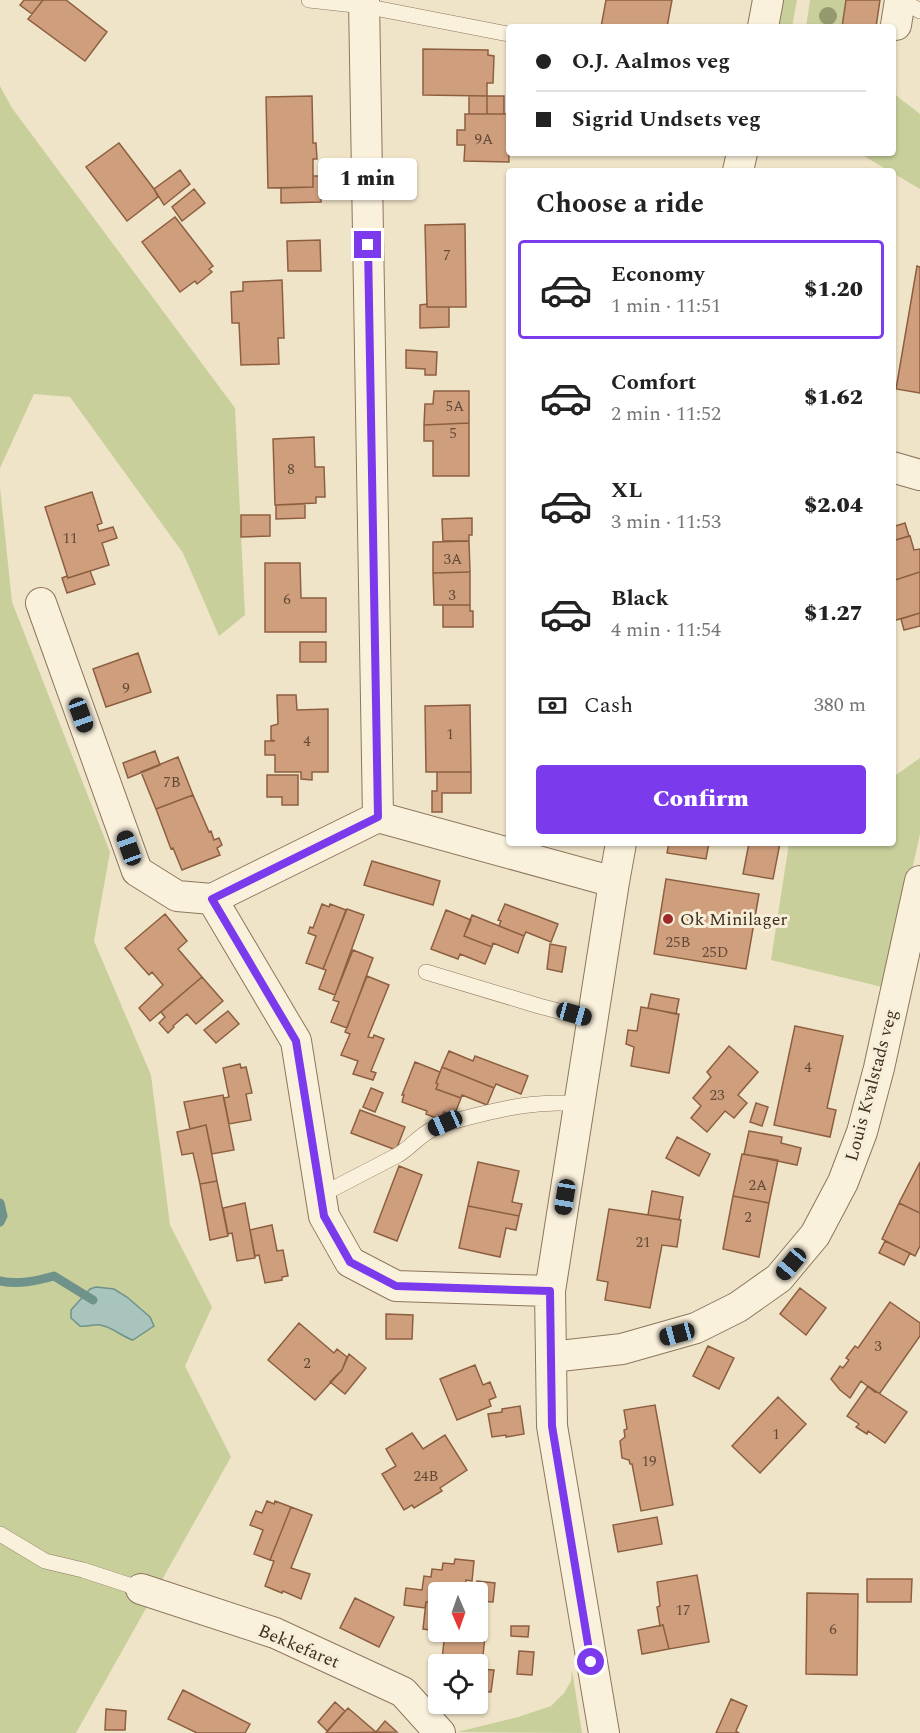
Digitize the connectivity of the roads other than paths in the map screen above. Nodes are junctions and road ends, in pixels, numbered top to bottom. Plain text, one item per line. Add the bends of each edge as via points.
1 (309, 0) edge
2 (768, 0) edge
3 (364, 3) edge
4 (764, 24) edge
5 (506, 34) edge
6 (896, 467) edge
7 (920, 475) edge
8 (41, 603) dead end
9 (378, 817) junction
10 (620, 846) edge
11 (920, 881) edge
12 (614, 882) junction
13 (212, 899) junction
14 (426, 972) dead end
15 (593, 1020) junction
16 (579, 1104) junction
17 (321, 1195) junction
18 (550, 1291) junction
19 (551, 1357) junction
20 (0, 1534) edge
21 (141, 1589) joint
22 (440, 1733) edge
23 (604, 1733) edge

1 - 3 lane
2 - 4 street
3 - 5 lane
3 - 9 street
6 - 7 street
8 - 13 street via 137,871 177,896
9 - 12 street
9 - 13 street
10 - 12 street
11 - 19 street, Louis Kvalstads veg via 862,1132 843,1182 815,1235 779,1278 738,1308 696,1328 622,1349
12 - 15 street
13 - 17 street via 296,1041
14 - 15 lane
15 - 16 street
16 - 17 lane via 517,1106 445,1123 429,1130 407,1150
16 - 18 street
17 - 18 street via 324,1216 350,1262 396,1286
18 - 19 street
19 - 23 street via 552,1426
20 - 21 lane via 45,1561
21 - 22 street, Bekkefaret via 275,1633 403,1692

